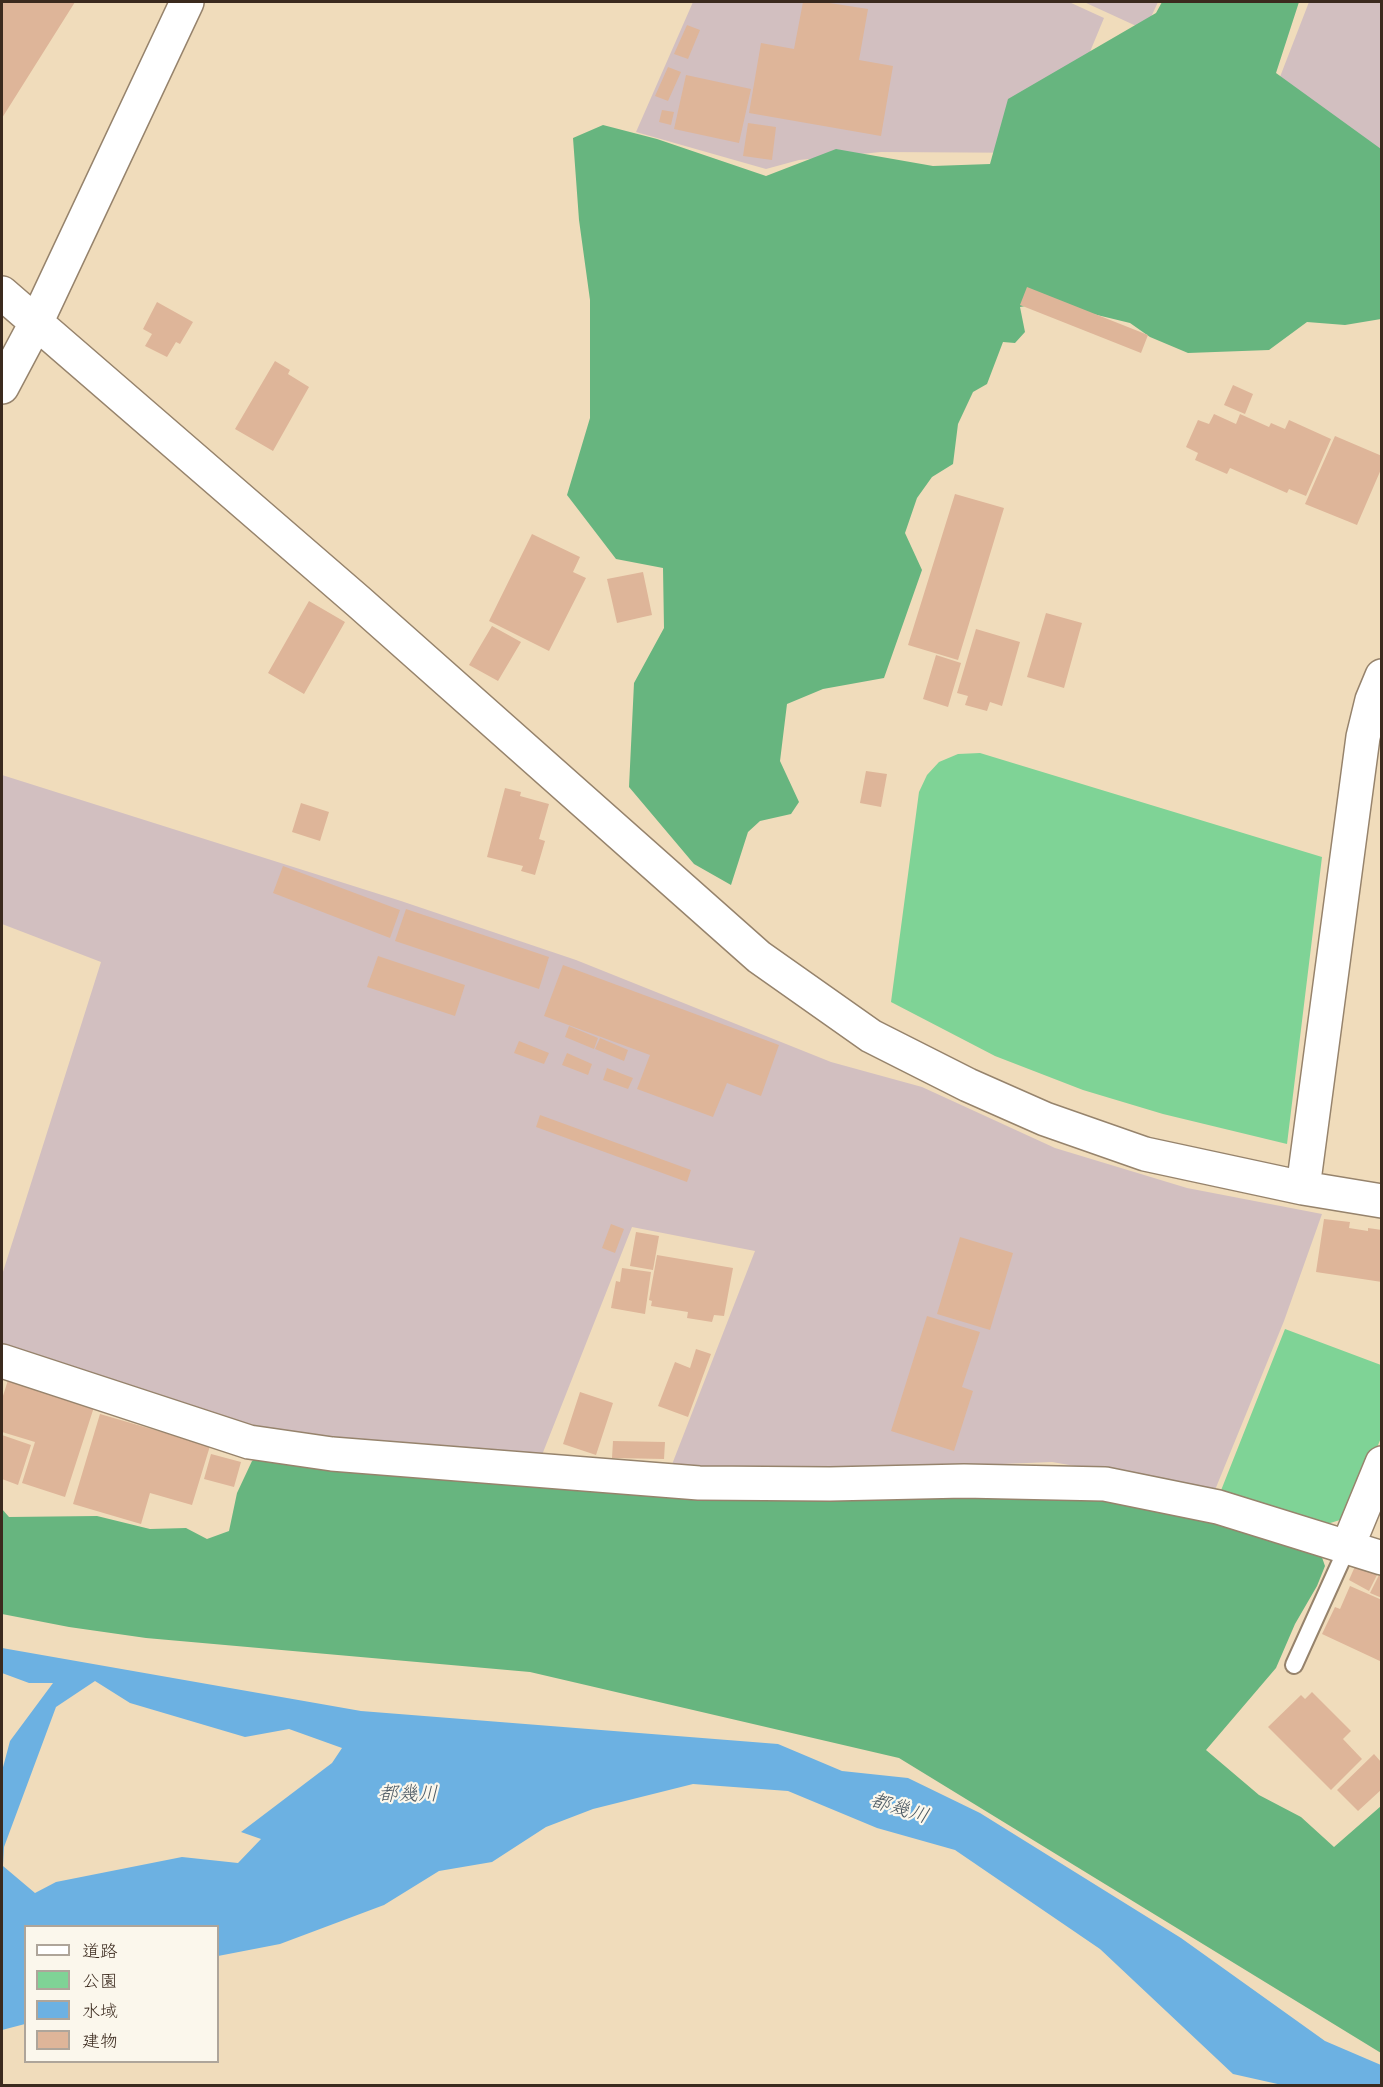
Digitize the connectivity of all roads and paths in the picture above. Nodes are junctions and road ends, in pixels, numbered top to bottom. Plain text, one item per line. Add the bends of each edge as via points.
1 (186, 2) edge
2 (2, 293) edge
3 (36, 323) junction
4 (2, 387) edge
5 (1382, 676) edge
6 (1303, 1188) junction
7 (1382, 1202) edge
8 (2, 1361) edge
9 (1382, 1463) edge
10 (1347, 1548) junction
11 (1382, 1558) edge
12 (1294, 1665) dead end

1 - 3 street
2 - 3 street
3 - 4 street
3 - 6 street via 359,602 759,957 871,1036 1045,1119 1145,1154
5 - 6 street via 1363,737
6 - 7 street
8 - 10 street via 249,1442 332,1454 699,1483 1105,1484 1218,1507
9 - 10 street
10 - 11 street
10 - 12 lane

